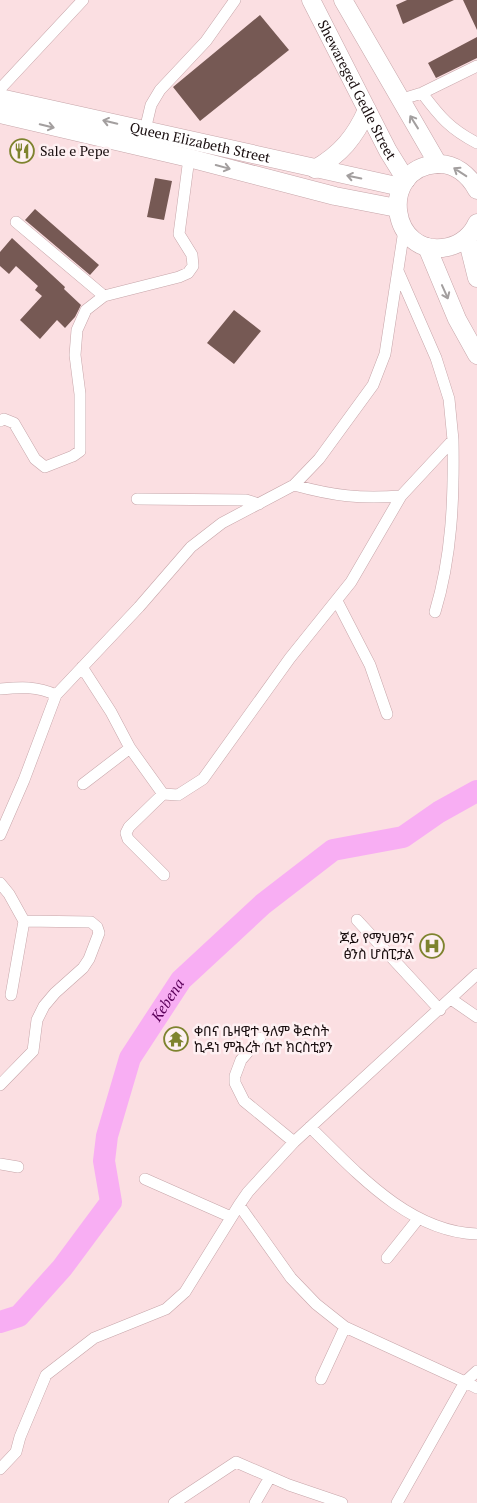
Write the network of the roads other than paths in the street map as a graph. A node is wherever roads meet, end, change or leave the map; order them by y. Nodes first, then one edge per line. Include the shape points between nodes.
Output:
1 (83, 0) edge
2 (235, 0) edge
3 (311, 0) edge
4 (343, 0) edge
5 (477, 66) edge
6 (0, 89) edge
7 (422, 93) junction
8 (0, 98) edge
9 (399, 100) junction
10 (367, 110) junction
11 (0, 114) edge
12 (146, 130) junction
13 (477, 143) edge
14 (189, 158) junction
15 (438, 164) junction
16 (316, 170) junction
17 (404, 184) junction
18 (477, 190) edge
19 (397, 208) junction
20 (16, 222) dead end
21 (477, 223) edge
22 (404, 230) junction
23 (467, 238) junction
24 (427, 246) junction
25 (398, 271) junction
26 (477, 278) edge
27 (104, 296) junction
28 (477, 355) edge
29 (0, 421) edge
30 (453, 440) junction
31 (294, 485) junction
32 (401, 496) junction
33 (137, 499) dead end
34 (259, 504) junction
35 (337, 602) junction
36 (435, 612) dead end
37 (82, 667) junction
38 (0, 689) edge
39 (56, 694) junction
40 (387, 714) dead end
41 (130, 748) junction
42 (83, 784) dead end
43 (163, 794) junction
44 (0, 835) edge
45 (164, 875) dead end
46 (0, 883) edge
47 (357, 920) dead end
48 (24, 921) junction
49 (477, 974) edge
50 (11, 995) dead end
51 (451, 999) junction
52 (440, 1010) junction
53 (477, 1017) edge
54 (260, 1038) dead end
55 (0, 1085) edge
56 (310, 1127) junction
57 (294, 1142) junction
58 (0, 1164) edge
59 (18, 1167) dead end
60 (145, 1179) dead end
61 (239, 1205) junction
62 (231, 1217) junction
63 (418, 1219) junction
64 (477, 1234) edge
65 (387, 1258) dead end
66 (345, 1327) junction
67 (477, 1372) edge
68 (321, 1379) dead end
69 (465, 1382) junction
70 (477, 1388) edge
71 (0, 1469) edge
72 (270, 1478) junction
73 (174, 1503) edge
74 (255, 1503) edge
75 (342, 1503) edge
76 (397, 1503) edge

1 - 6 street
2 - 12 street via 206,41 160,90 151,105
3 - 10 main road, Shewareged Gedle Street
4 - 9 main road, Shewareged Gedle Street
5 - 7 street
7 - 9 street
7 - 13 street via 443,121
12 -> 8 main road, Queen Elizabeth Street
15 -> 9 main road, Shewareged Gedle Street
10 - 16 main road via 346,147
10 - 17 main road, Shewareged Gedle Street
11 -> 14 main road, Queen Elizabeth Street
12 - 16 main road, Queen Elizabeth Street
14 -> 19 main road, Queen Elizabeth Street via 335,196
14 - 27 street via 179,234 192,255 193,266 180,277
15 - 17 main road via 415,172
18 -> 15 main road via 462,172
17 -> 16 main road, Queen Elizabeth Street
17 - 19 main road
19 - 22 main road
20 - 27 street
21 - 23 main road
22 - 24 main road
22 - 25 street
23 - 24 main road via 448,247
23 - 26 main road
24 -> 28 main road via 457,319
25 - 30 street via 436,358 449,399
25 - 31 street via 385,354 374,385 319,459
27 - 29 street via 86,310 77,330 75,355 80,394 80,451 45,467 35,460 14,423 4,419
30 - 32 street
30 - 36 street via 451,526 443,583
31 - 32 street via 364,499
31 - 34 street
32 - 35 street
33 - 34 street via 246,500
34 - 37 street via 222,523 191,547
35 - 40 street via 370,665
35 - 43 street via 290,658 203,779 178,795
37 - 39 street
37 - 41 street
38 - 39 street via 24,687
39 - 44 street
41 - 42 street
41 - 43 street
43 - 45 street via 126,833 128,839
46 - 48 street
47 - 52 street
48 - 50 street
48 - 55 street via 91,922 99,933 83,968 44,1006 37,1020 33,1051
49 - 51 street
51 - 52 street
51 - 53 street
52 - 56 street
54 - 57 street via 241,1060 235,1083 244,1100
56 - 57 street
56 - 63 street via 347,1163
57 - 61 street
58 - 59 street
60 - 62 street
61 - 62 street
61 - 66 street via 291,1278
62 - 71 street via 185,1292 175,1302 166,1309 94,1338 46,1375 16,1452
63 - 64 street via 442,1229
63 - 65 street
66 - 68 street
66 - 69 street
67 - 69 street
69 - 70 street
69 - 76 street
72 - 73 street via 236,1462
72 - 74 street
72 - 75 street

